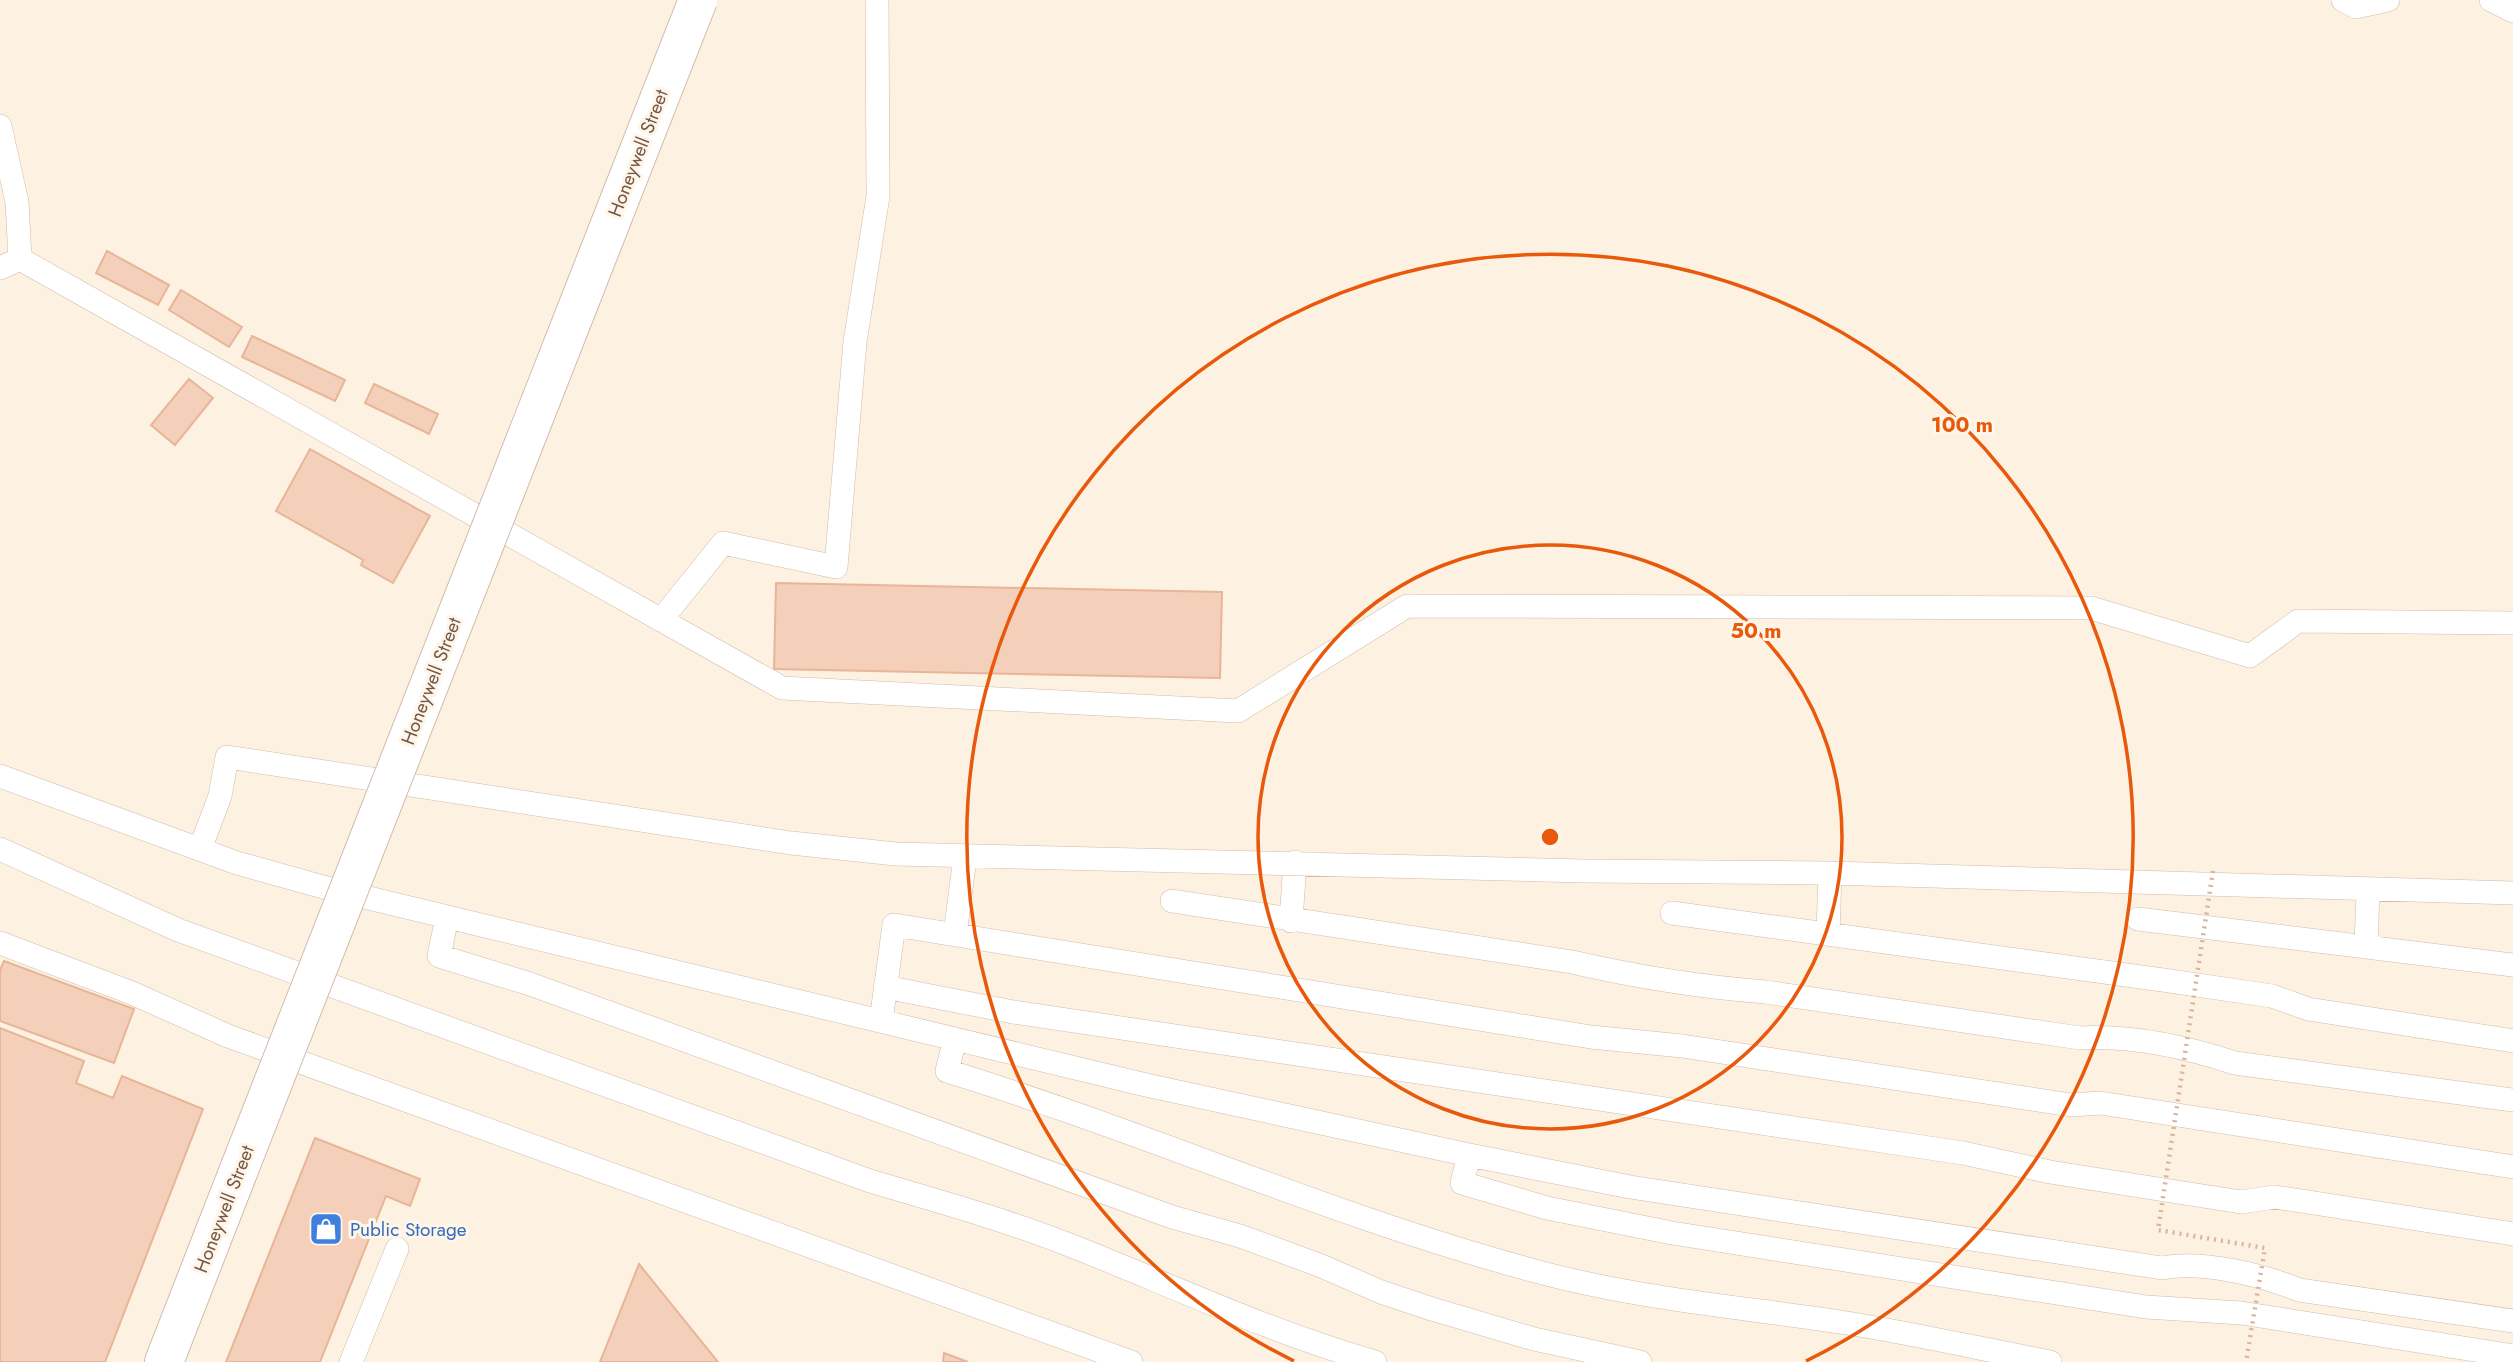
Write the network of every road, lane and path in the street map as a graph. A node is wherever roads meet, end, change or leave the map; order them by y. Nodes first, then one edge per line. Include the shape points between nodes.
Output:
1 (698, 0) edge
2 (877, 0) edge
3 (2343, 0) edge
4 (2388, 0) edge
5 (2491, 0) edge
6 (2513, 11) edge
7 (0, 126) edge
8 (10, 264) edge
9 (661, 620) junction
10 (2513, 623) edge
11 (0, 776) edge
12 (0, 849) edge
13 (200, 849) junction
14 (965, 857) junction
15 (1295, 862) junction
16 (2213, 871) dead end
17 (1830, 873) junction
18 (2368, 891) junction
19 (2513, 893) edge
20 (1172, 901) dead end
21 (1672, 913) dead end
22 (447, 918) junction
23 (2138, 919) dead end
24 (1291, 921) junction
25 (1828, 934) junction
26 (955, 935) junction
27 (0, 943) edge
28 (2366, 946) junction
29 (2513, 965) edge
30 (885, 987) junction
31 (881, 1021) junction
32 (955, 1039) junction
33 (2513, 1041) edge
34 (2513, 1100) edge
35 (1469, 1156) junction
36 (2513, 1167) edge
37 (2513, 1234) edge
38 (397, 1249) dead end
39 (2513, 1321) edge
40 (2513, 1356) edge
41 (164, 1362) edge
42 (351, 1362) edge
43 (1131, 1362) edge
44 (1375, 1362) edge
45 (1640, 1362) edge
46 (2050, 1362) edge
47 (2246, 1362) edge

1 - 41 street, Honeywell Street, bridge
2 - 9 lane via 878,196 855,342 836,567 723,542
3 - 4 lane via 2356,7
5 - 6 lane
7 - 8 lane via 17,202
8 - 9 lane
9 - 10 lane via 782,688 1238,711 1407,606 2091,608 2250,656 2298,621
11 - 13 lane
12 - 44 lane via 178,930 870,1181 1072,1246 1252,1322
13 - 14 lane via 220,796 228,757 813,846
13 - 22 lane via 301,881
14 - 15 lane
14 - 26 lane
15 - 17 lane
15 - 24 lane
16 - 47 path, bridge via 2158,1230 2264,1248
17 - 18 lane
17 - 25 lane
18 - 19 lane
18 - 28 lane
20 - 24 lane
21 - 25 lane
22 - 31 lane
22 - 45 lane via 439,956 530,984 1172,1217 1263,1244 1381,1292 1534,1339
23 - 28 lane
24 - 34 lane via 1572,962 1634,977 2080,1038 2105,1037 2196,1050 2235,1063
25 - 33 lane via 2272,996 2308,1009
26 - 30 lane via 894,925
26 - 36 lane via 1591,1037 1682,1046 2071,1105 2100,1103
27 - 43 lane via 132,993 228,1036
28 - 29 lane
30 - 31 lane
30 - 37 lane via 1013,1012 1963,1153 2050,1172 2242,1202 2275,1197
31 - 32 lane
32 - 35 lane
32 - 46 lane via 947,1072 1028,1096 1468,1253 1634,1294 1850,1324
35 - 39 lane via 1630,1187 2162,1268 2182,1264 2274,1280 2299,1290
35 - 40 lane via 1462,1183 1614,1223 2146,1307 2241,1313
38 - 42 lane

